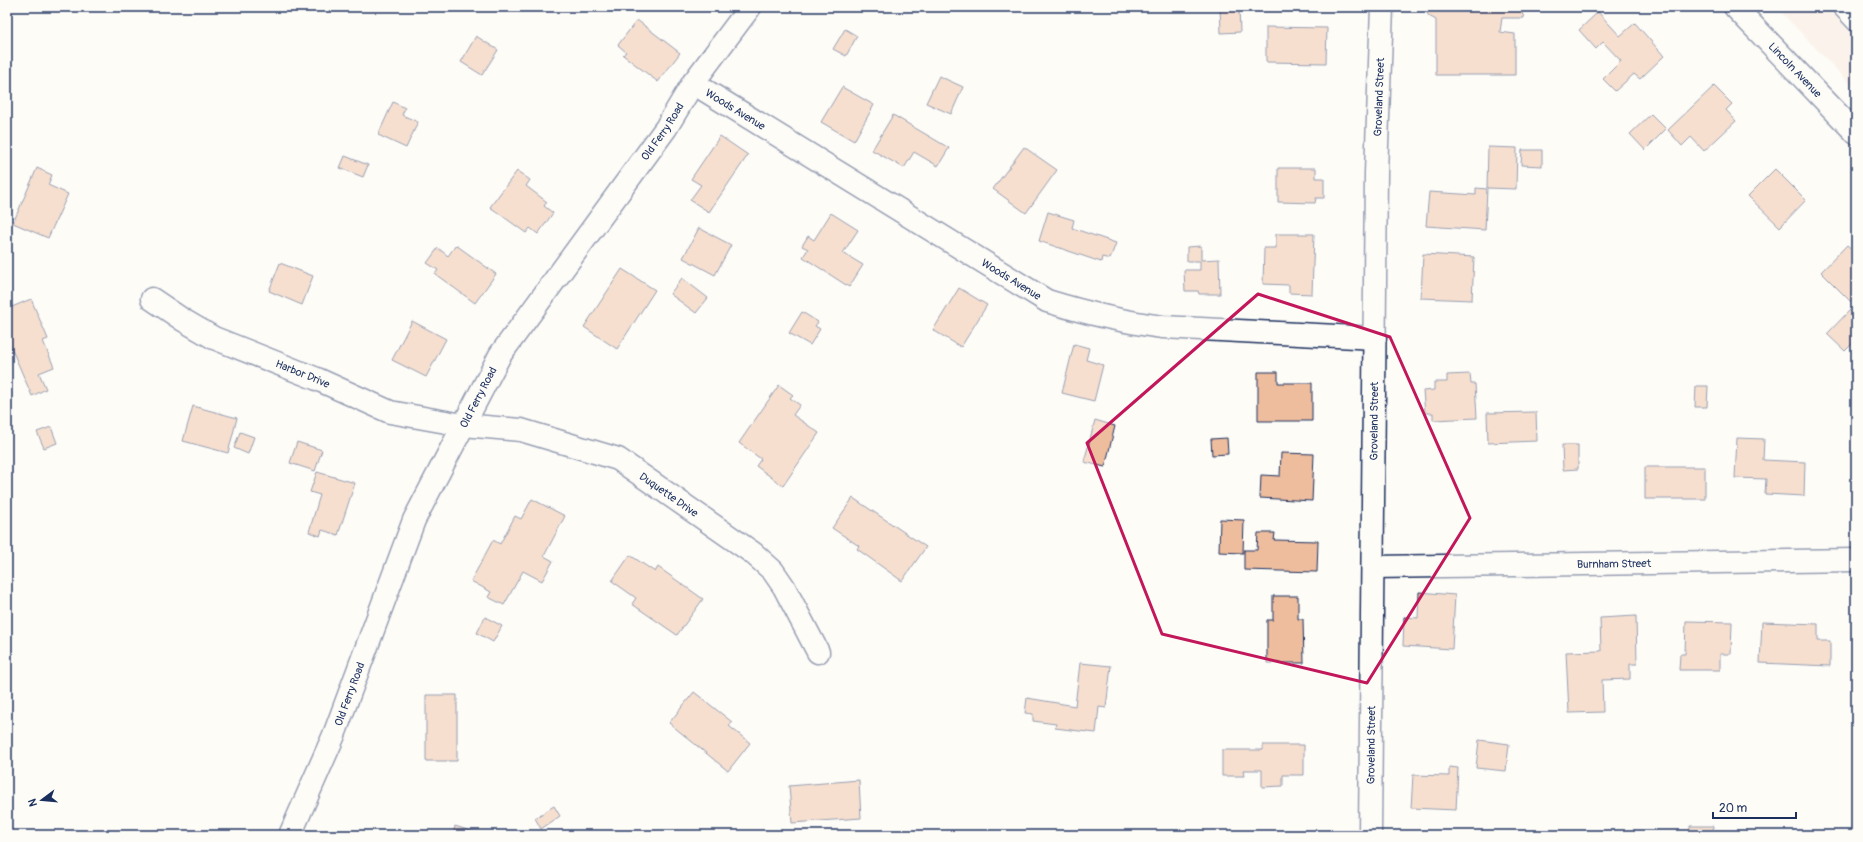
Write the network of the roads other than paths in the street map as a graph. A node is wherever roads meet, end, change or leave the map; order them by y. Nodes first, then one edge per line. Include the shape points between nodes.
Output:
1 (750, 7) edge
2 (1382, 7) edge
3 (1735, 7) edge
4 (1841, 7) edge
5 (1856, 23) edge
6 (693, 83) junction
7 (1856, 133) edge
8 (152, 299) dead end
9 (1375, 338) junction
10 (463, 425) junction
11 (1856, 560) edge
12 (1373, 567) junction
13 (818, 652) dead end
14 (290, 835) edge
15 (1370, 835) edge

1 - 6 street, Old Ferry Road
2 - 9 street, Groveland Street via 1376,173
3 - 7 street, Lincoln Avenue
4 - 5 lane
6 - 9 street, Woods Avenue via 1047,301 1095,316 1139,324
6 - 10 street, Old Ferry Road via 666,128 500,355
8 - 10 street, Harbor Drive via 214,338 317,379 390,412
9 - 12 street, Groveland Street
10 - 13 street, Duquette Drive via 521,430 618,459 753,553 773,571 794,604
10 - 14 street, Old Ferry Road via 414,520 334,735
11 - 12 street, Burnham Street
12 - 15 street, Groveland Street

